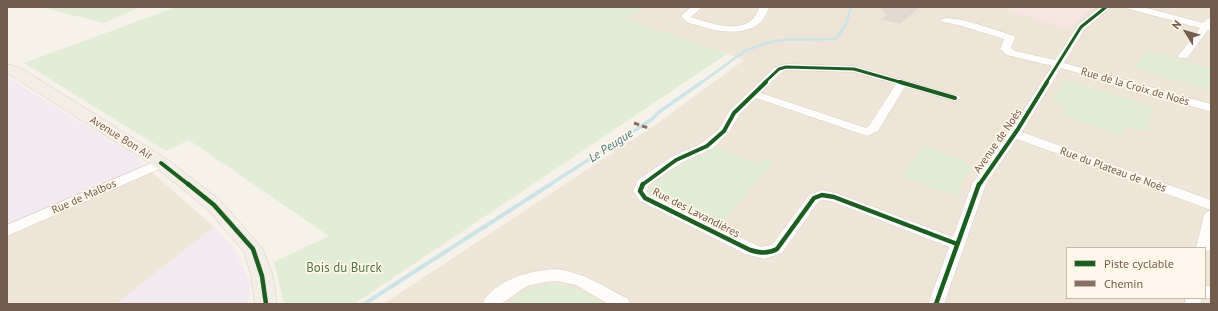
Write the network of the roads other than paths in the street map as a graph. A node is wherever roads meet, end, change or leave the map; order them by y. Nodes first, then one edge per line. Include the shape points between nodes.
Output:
1 (697, 7) edge
2 (764, 7) edge
3 (1106, 7) edge
4 (1132, 7) edge
5 (946, 20) dead end
6 (1209, 25) edge
7 (1183, 56) dead end
8 (1060, 65) junction
9 (7, 68) edge
10 (903, 82) junction
11 (754, 94) junction
12 (955, 98) dead end
13 (1211, 108) edge
14 (1015, 134) junction
15 (161, 163) junction
16 (1211, 205) edge
17 (1211, 215) edge
18 (7, 231) edge
19 (957, 244) junction
20 (1204, 247) edge
21 (266, 304) edge
22 (490, 304) edge
23 (622, 304) edge
24 (936, 304) edge

1 - 2 street via 687,14 688,18 728,30 754,22
3 - 8 street, Avenue de Noès via 1081,27
4 - 6 street
5 - 8 street, Rue de la Croix de Noès via 1010,38 1005,49 1011,53
6 - 7 street
8 - 13 street, Rue de la Croix de Noès
8 - 14 street, Avenue de Noès
9 - 15 main road, Avenue Bon Air via 16,71
10 - 11 street, Rue des Lavandières via 854,69 786,67 779,69
10 - 11 street via 874,128 867,132
10 - 12 street, Rue des Lavandières
11 - 19 street, Rue des Lavandières via 734,113 724,131 707,146 676,160 643,183 640,191 644,198 760,253 770,254 778,249 814,198 822,195 834,197
14 - 16 street, Rue du Plateau de Noès
14 - 19 street, Avenue de Noès via 979,184
15 - 18 street, Rue de Malbos
15 - 21 main road, Avenue Bon Air via 214,205 253,249 262,276
17 - 20 street
19 - 24 street, Avenue de Noès
22 - 23 street via 501,293 519,282 539,275 582,281

